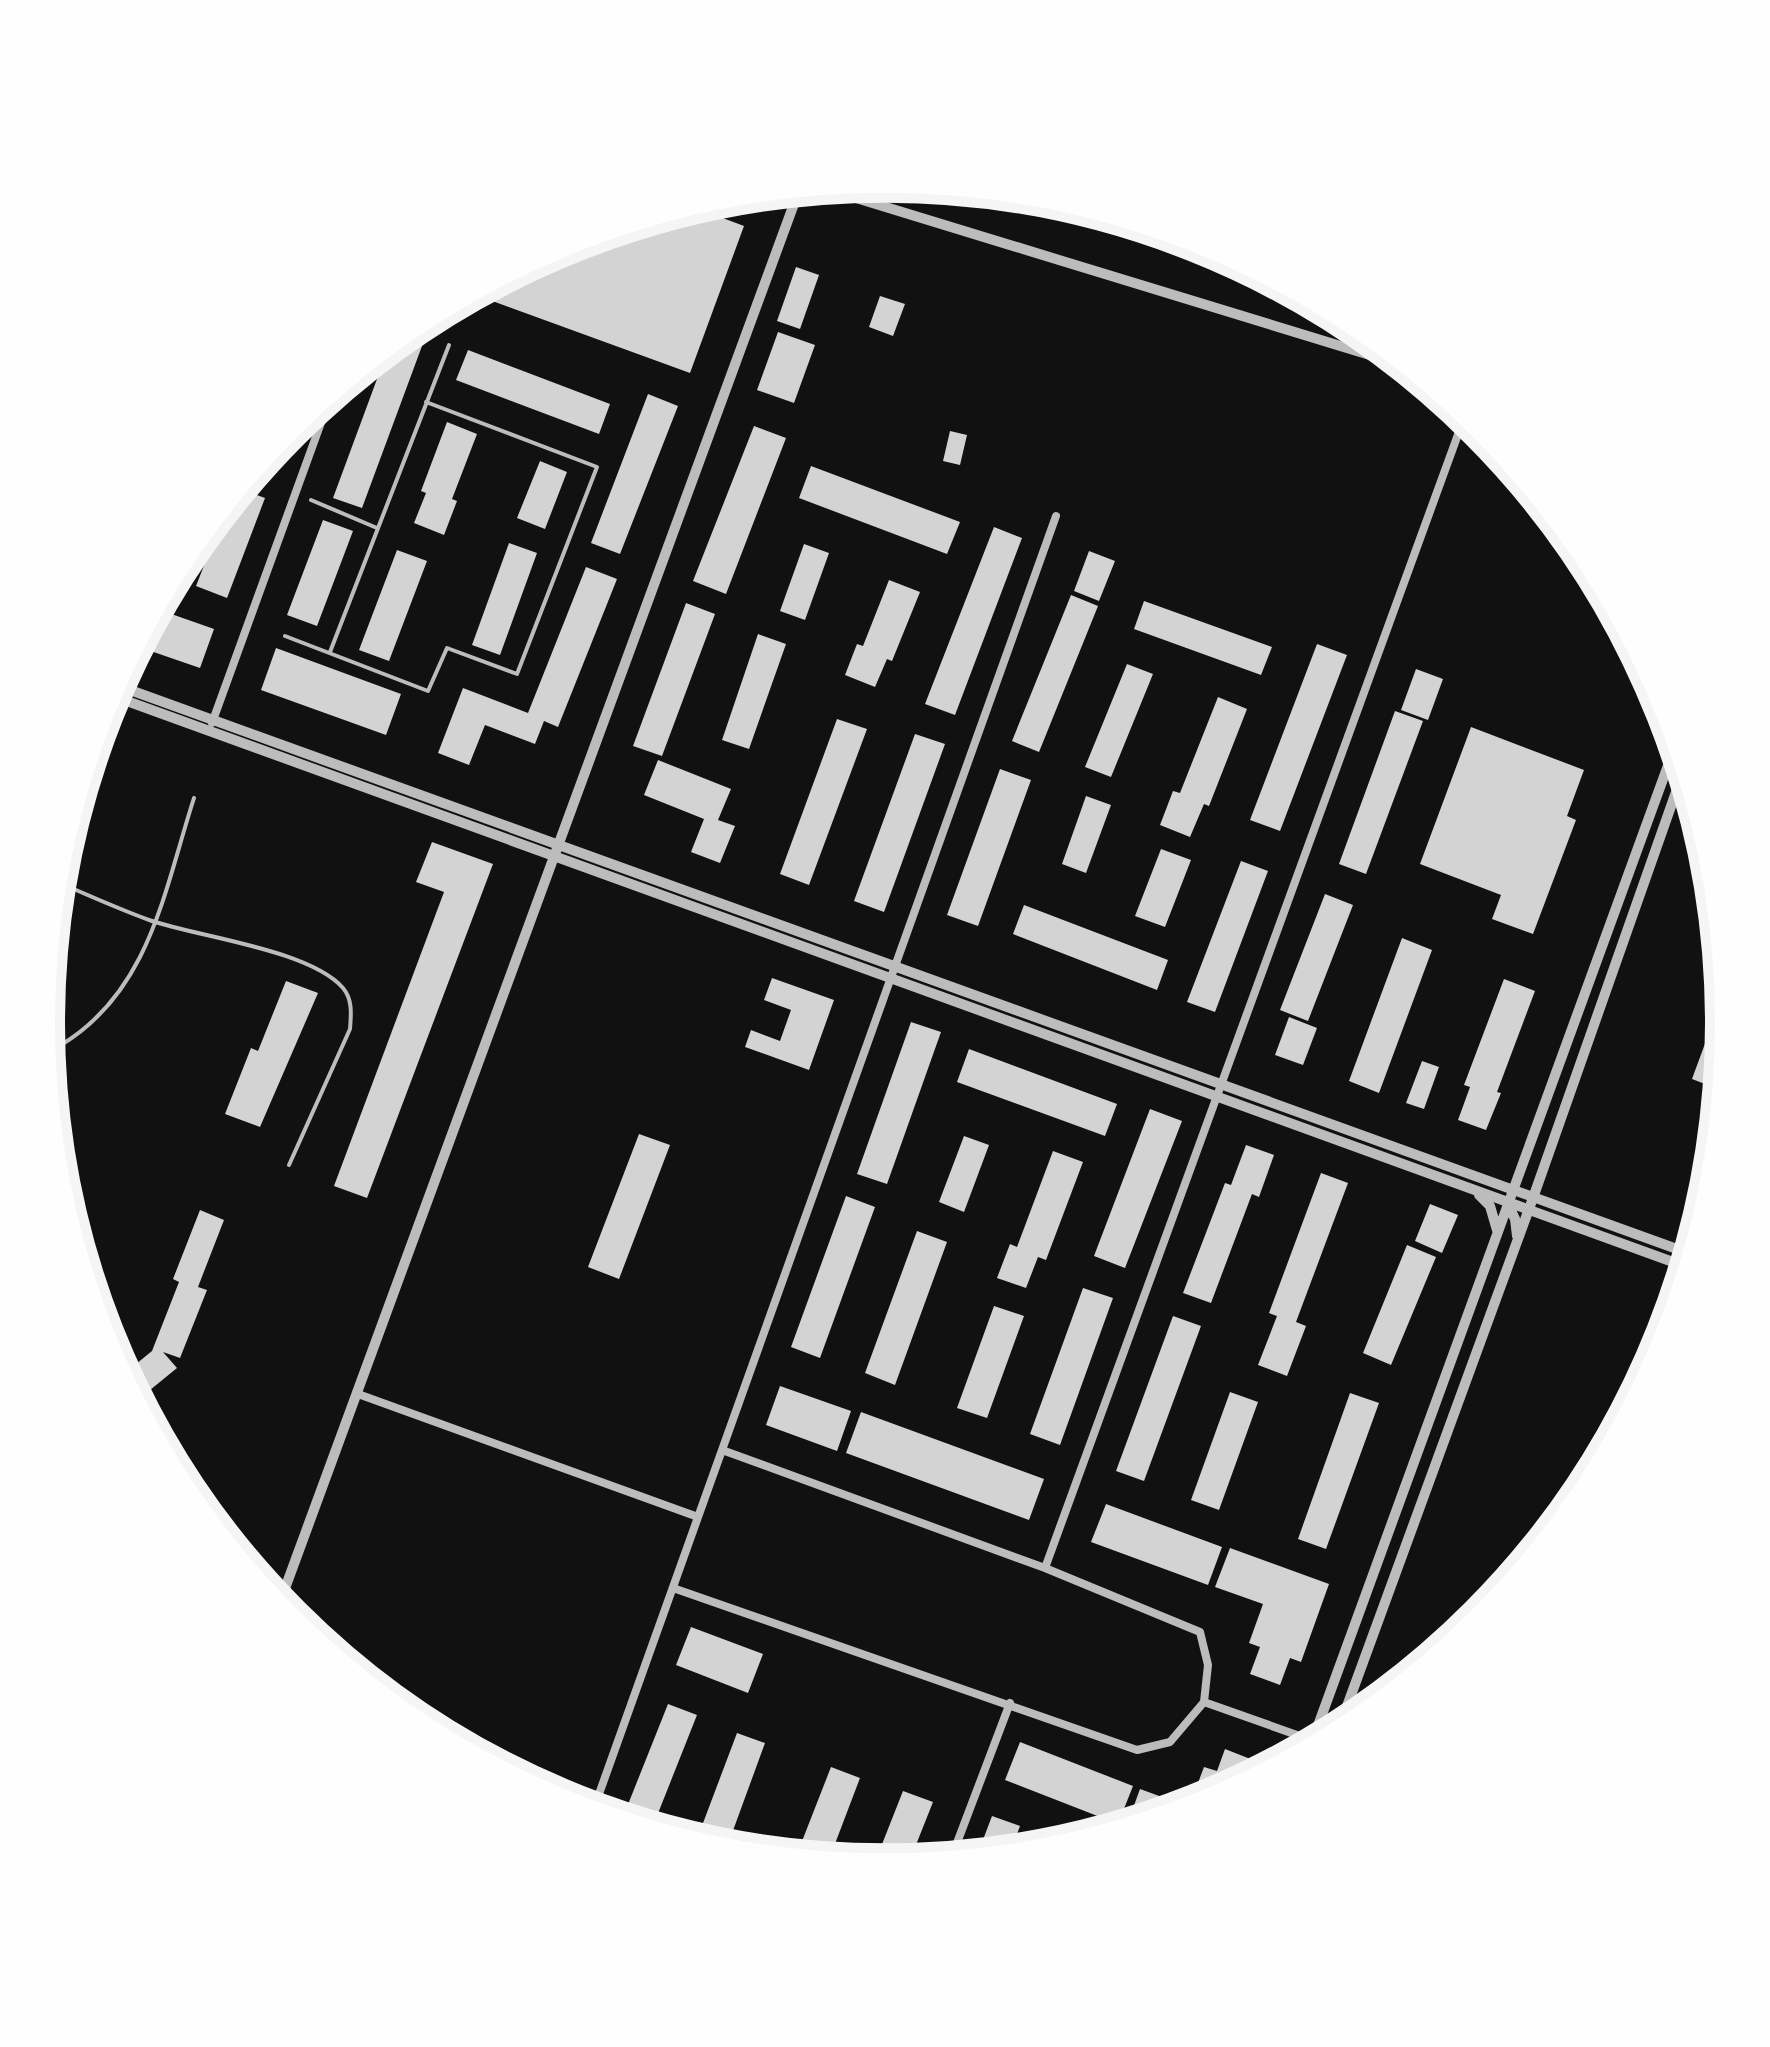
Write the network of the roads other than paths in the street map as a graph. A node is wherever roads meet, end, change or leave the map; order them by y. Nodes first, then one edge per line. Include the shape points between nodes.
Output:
1 (859, 199) edge
2 (794, 204) edge
3 (449, 345) dead end
4 (1365, 354) edge
5 (426, 402) junction
6 (321, 422) edge
7 (1459, 432) edge
8 (311, 500) dead end
9 (1056, 516) dead end
10 (377, 528) junction
11 (285, 636) dead end
12 (330, 653) junction
13 (131, 691) edge
14 (127, 700) edge
15 (211, 726) junction
16 (1668, 765) edge
17 (1676, 791) edge
18 (194, 798) dead end
19 (558, 852) junction
20 (72, 888) edge
21 (154, 922) junction
22 (895, 967) junction
23 (890, 978) junction
24 (61, 1045) dead end
25 (1222, 1084) junction
26 (1218, 1096) junction
27 (289, 1165) dead end
28 (1476, 1177) junction
29 (1471, 1189) junction
30 (1513, 1191) junction
31 (1533, 1198) junction
32 (1508, 1203) junction
33 (1528, 1210) junction
34 (1497, 1234) junction
35 (1517, 1242) junction
36 (1678, 1250) edge
37 (1674, 1262) edge
38 (358, 1394) junction
39 (722, 1450) junction
40 (698, 1517) junction
41 (1045, 1568) junction
42 (673, 1588) junction
43 (285, 1589) edge
44 (1204, 1702) junction
45 (1010, 1703) junction
46 (1347, 1706) edge
47 (1319, 1724) edge
48 (1300, 1736) edge
49 (598, 1797) edge
50 (956, 1845) edge

1 - 4 street
2 - 19 street
3 - 5 lane
5 - 10 lane
5 - 12 lane via 597,467 517,674 447,648 428,691
6 - 15 street
7 - 25 street
8 - 10 lane
9 - 22 street
10 - 12 lane
11 - 12 lane
13 - 15 street
14 - 15 street
15 - 19 street
16 - 30 street
17 - 31 street
18 - 21 lane
19 - 22 street
19 - 23 street
19 - 38 street
20 - 21 lane
21 - 24 lane via 121,994
21 - 27 lane via 282,956 332,978 345,991 352,1008 350,1029
22 - 23 street
22 - 25 street
23 - 26 street
23 - 39 street
25 - 26 street
25 - 28 street
26 - 29 street
26 - 41 street
28 - 30 street
28 - 32 street
29 - 32 street
29 - 34 street via 1490,1206
30 - 31 street
30 - 32 street
31 - 33 street
31 - 36 street
32 - 33 street
32 - 34 street
32 - 35 street
33 - 35 street
33 - 37 street
34 - 47 street
35 - 46 street
38 - 40 street
38 - 43 street
39 - 40 street
39 - 41 street
40 - 42 street
41 - 44 street via 1200,1632 1208,1665
42 - 45 street
42 - 49 street
44 - 45 street via 1170,1742 1137,1750
44 - 48 street
45 - 50 street

